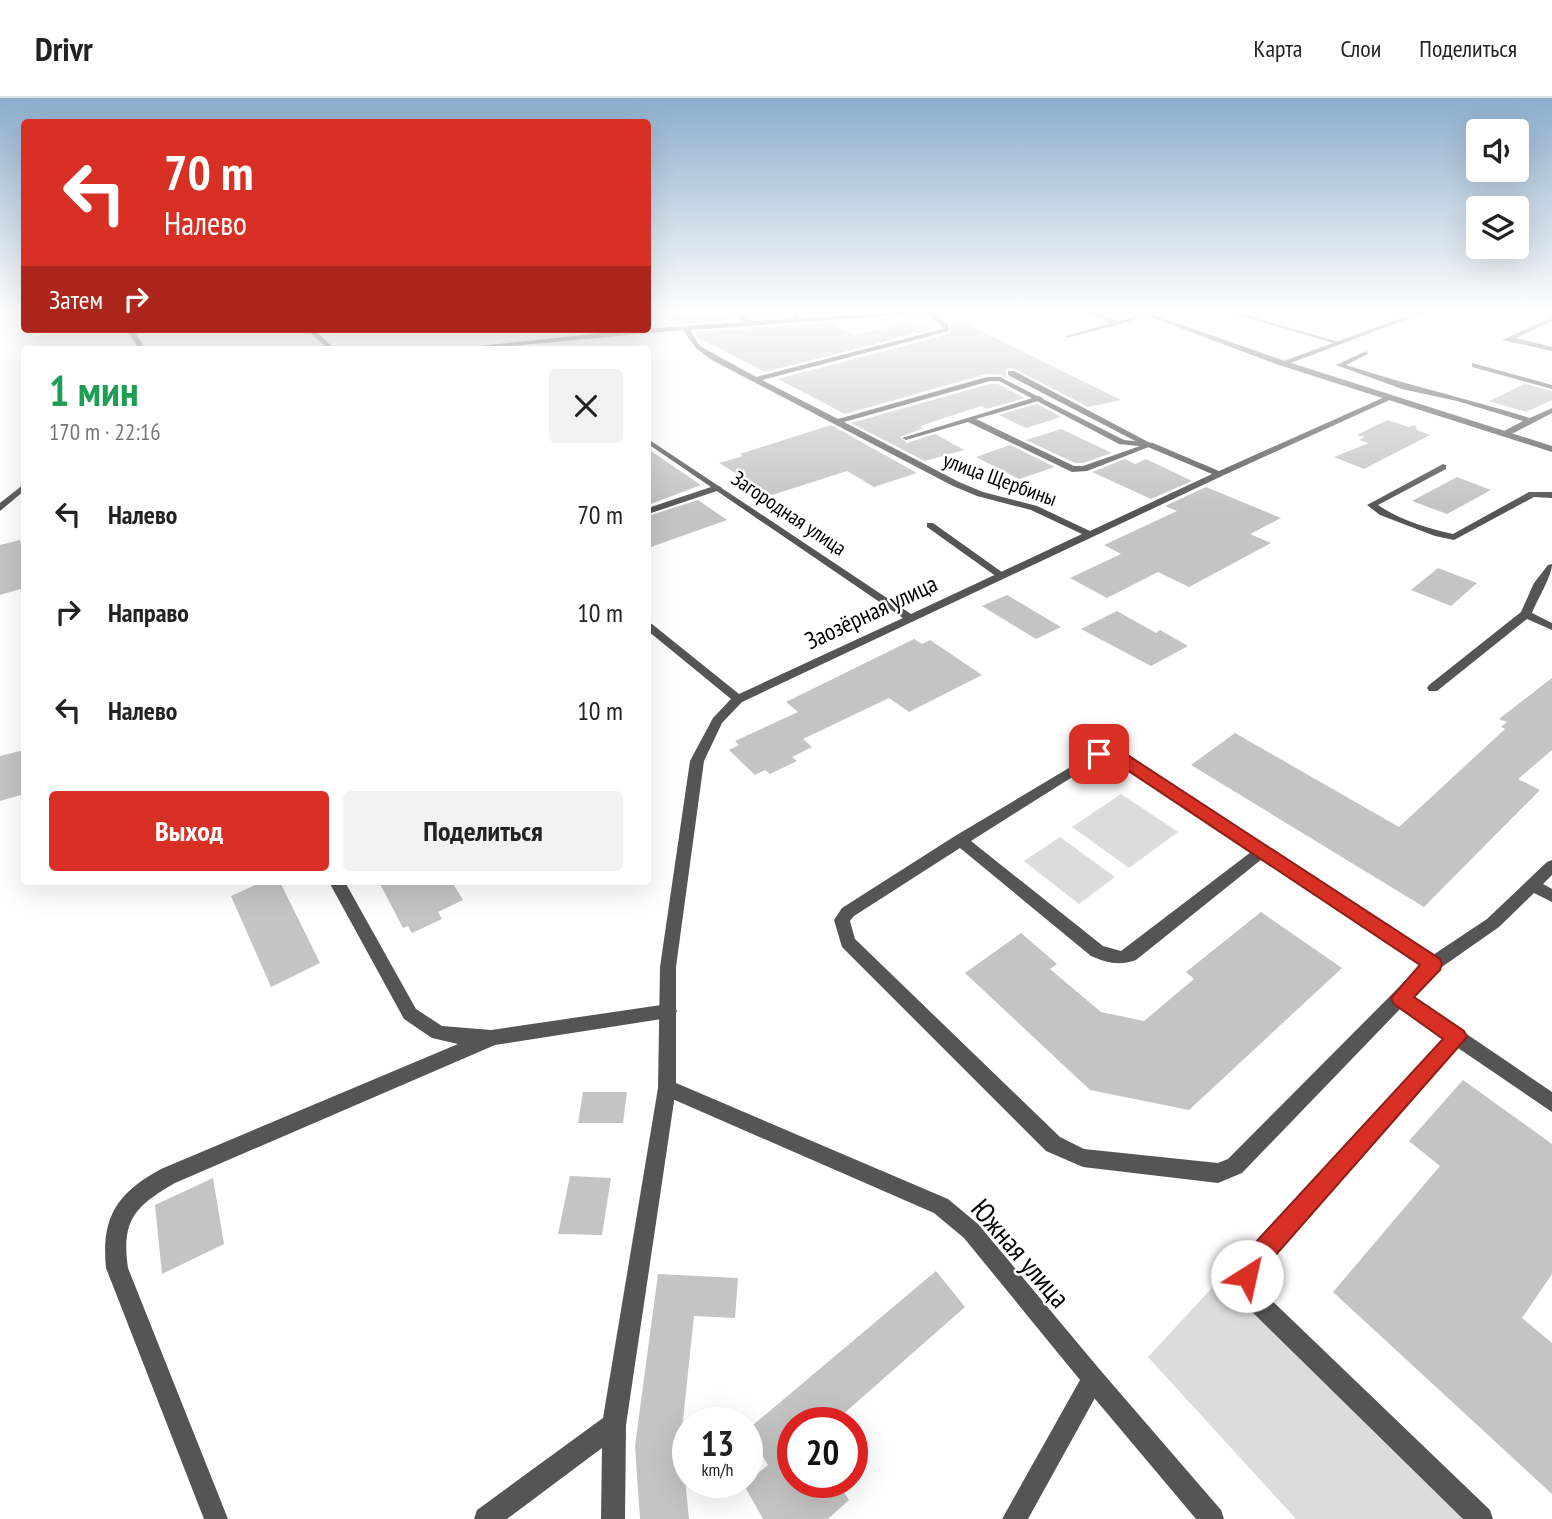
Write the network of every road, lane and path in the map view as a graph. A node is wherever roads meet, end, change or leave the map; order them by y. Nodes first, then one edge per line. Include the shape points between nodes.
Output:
1 (750, 376) edge
2 (766, 376) edge
3 (1017, 376) edge
4 (1323, 376) edge
5 (1373, 376) edge
6 (1515, 376) edge
7 (755, 379) junction
8 (1552, 387) edge
9 (1039, 398) junction
10 (1390, 398) junction
11 (1552, 410) edge
12 (969, 419) junction
13 (1531, 421) junction
14 (836, 422) junction
15 (1505, 434) junction
16 (906, 438) dead end
17 (651, 443) edge
18 (1150, 445) junction
19 (1552, 449) edge
20 (1443, 467) dead end
21 (1219, 474) junction
22 (717, 488) junction
23 (21, 490) edge
24 (1552, 495) edge
25 (0, 508) edge
26 (651, 509) edge
27 (930, 525) dead end
28 (1089, 534) junction
29 (1552, 567) edge
30 (1001, 575) junction
31 (1526, 614) junction
32 (909, 617) junction
33 (1552, 627) edge
34 (651, 628) edge
35 (1433, 688) dead end
36 (738, 699) junction
37 (960, 840) junction
38 (1262, 851) junction
39 (1552, 866) edge
40 (339, 885) edge
41 (1533, 885) junction
42 (1552, 896) edge
43 (1433, 964) junction
44 (1400, 998) junction
45 (668, 1011) junction
46 (494, 1037) junction
47 (1457, 1037) junction
48 (667, 1088) junction
49 (1552, 1103) edge
50 (1093, 1379) junction
51 (614, 1426) junction
52 (216, 1519) edge
53 (486, 1519) edge
54 (613, 1519) edge
55 (1014, 1519) edge
56 (1212, 1519) edge
57 (1481, 1519) edge

1 - 7 street, улица Щербины
2 - 7 street
3 - 18 street
4 - 10 street
5 - 13 street
6 - 8 street
7 - 14 street, улица Щербины
9 - 12 street
9 - 14 street via 1005,380 990,379
9 - 18 street via 1122,442
10 - 15 street
10 - 21 street, Заозёрная улица
11 - 13 street
12 - 16 street
12 - 18 street via 1072,469 1084,469
13 - 15 street
14 - 28 street, улица Щербины via 956,484 1034,508
15 - 19 street
17 - 22 street, Загородная улица
18 - 21 street
20 - 24 street via 1372,505 1454,537 1532,494
21 - 28 street, Заозёрная улица
22 - 26 street
22 - 32 street, Загородная улица
23 - 25 street
27 - 30 street
28 - 30 street, Заозёрная улица
29 - 31 street via 1539,583
30 - 32 street, Заозёрная улица
31 - 33 street
31 - 35 street
32 - 36 street, Заозёрная улица
34 - 36 street
36 - 45 street, Заозёрная улица via 717,720 697,761 668,967
37 - 38 street via 1099,754 1123,760
37 - 38 street via 1097,951 1122,959
37 - 44 street via 848,912 842,920 843,932 1053,1144 1083,1158 1218,1172 1236,1166
38 - 43 street
39 - 41 street
40 - 46 street via 410,1014 443,1036
41 - 42 street
41 - 43 street via 1493,923
43 - 44 street
44 - 47 street
45 - 46 street
45 - 48 street, Заозёрная улица
46 - 52 street via 168,1176 128,1203 115,1234 117,1268
47 - 49 street
47 - 57 street via 1251,1265 1247,1276 1255,1299
48 - 50 street, Южная улица via 941,1206 971,1231
48 - 51 street, Заозёрная улица
50 - 55 street
50 - 56 street, Южная улица
51 - 53 street
51 - 54 street, Заозёрная улица

